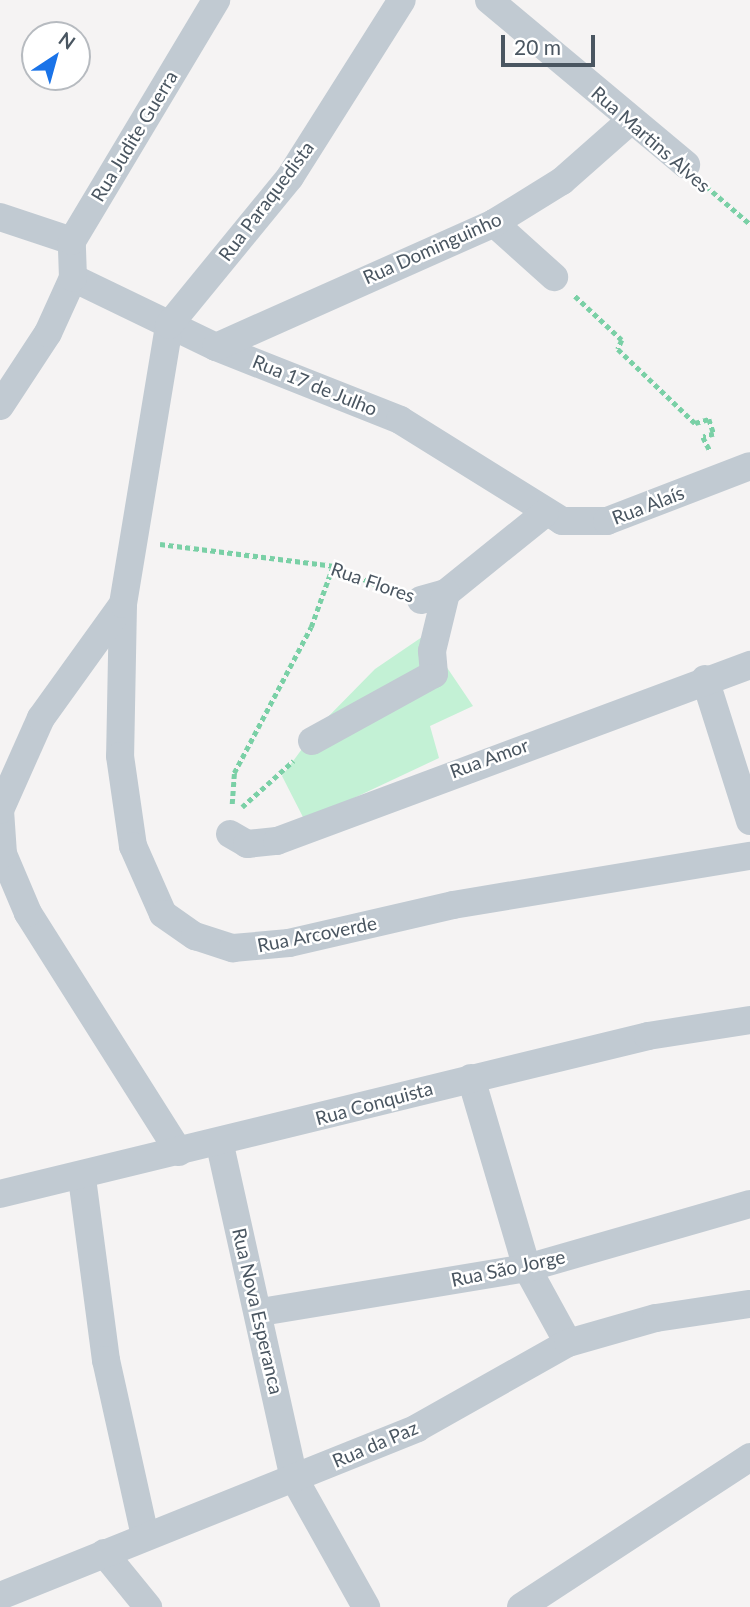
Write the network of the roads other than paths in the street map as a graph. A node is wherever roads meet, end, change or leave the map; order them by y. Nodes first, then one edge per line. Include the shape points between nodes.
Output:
1 (216, 0) edge
2 (402, 0) edge
3 (489, 0) edge
4 (630, 121) junction
5 (685, 165) road end
6 (3, 206) edge
7 (494, 223) junction
8 (72, 241) junction
9 (554, 276) road end
10 (73, 278) junction
11 (169, 325) junction
12 (216, 346) junction
13 (1, 404) edge
14 (750, 466) edge
15 (545, 513) junction
16 (123, 604) junction
17 (750, 665) edge
18 (705, 679) junction
19 (312, 741) road end
20 (750, 821) edge
21 (230, 834) dead end
22 (750, 856) edge
23 (750, 1020) edge
24 (471, 1078) junction
25 (220, 1145) junction
26 (179, 1152) junction
27 (82, 1178) junction
28 (0, 1194) edge
29 (750, 1203) edge
30 (527, 1268) junction
31 (750, 1304) edge
32 (261, 1312) junction
33 (568, 1343) junction
34 (750, 1457) edge
35 (294, 1478) junction
36 (145, 1536) junction
37 (104, 1553) junction
38 (11, 1598) edge
39 (148, 1607) edge
40 (366, 1607) edge
41 (521, 1607) edge

1 - 8 street, Rua Judite Guerra
2 - 11 street, Rua Paraquedista via 290,177
3 - 4 street, Rua Martins Alves
4 - 5 street, Rua Martins Alves
4 - 7 street, Rua Dominguinho via 562,181
6 - 8 street
7 - 9 street
7 - 12 street, Rua Dominguinho
8 - 10 street
10 - 11 street, Rua 17 de Julho
10 - 13 street via 48,333
11 - 12 street, Rua 17 de Julho
11 - 16 street, Rua Arcoverde
12 - 15 street, Rua 17 de Julho via 400,420
14 - 15 street, Rua Alaís via 607,521 583,524
15 - 19 street via 434,596 435,674
16 - 22 street, Rua Arcoverde via 120,756 133,846 163,914 195,936 233,948 289,943 453,905
16 - 26 street via 81,655 14,766 0,810 2,854 28,914
17 - 18 street, Rua Amor
18 - 20 street
18 - 21 street, Rua Amor via 277,841 247,844
23 - 24 street, Rua Conquista via 648,1036
24 - 25 street, Rua Conquista
24 - 30 street
25 - 26 street, Rua Conquista
25 - 32 street, Rua Nova Esperanca
26 - 27 street, Rua Conquista
27 - 28 street, Rua Conquista
27 - 36 street via 106,1360
29 - 30 street, Rua São Jorge
30 - 32 street, Rua São Jorge
30 - 33 street
31 - 33 street, Rua da Paz via 656,1318
32 - 35 street, Rua Nova Esperanca
33 - 35 street, Rua da Paz via 417,1428
34 - 41 street
35 - 36 street, Rua da Paz
35 - 40 street, Rua Nova Esperanca
36 - 37 street, Rua da Paz
37 - 38 street, Rua da Paz
37 - 39 street

